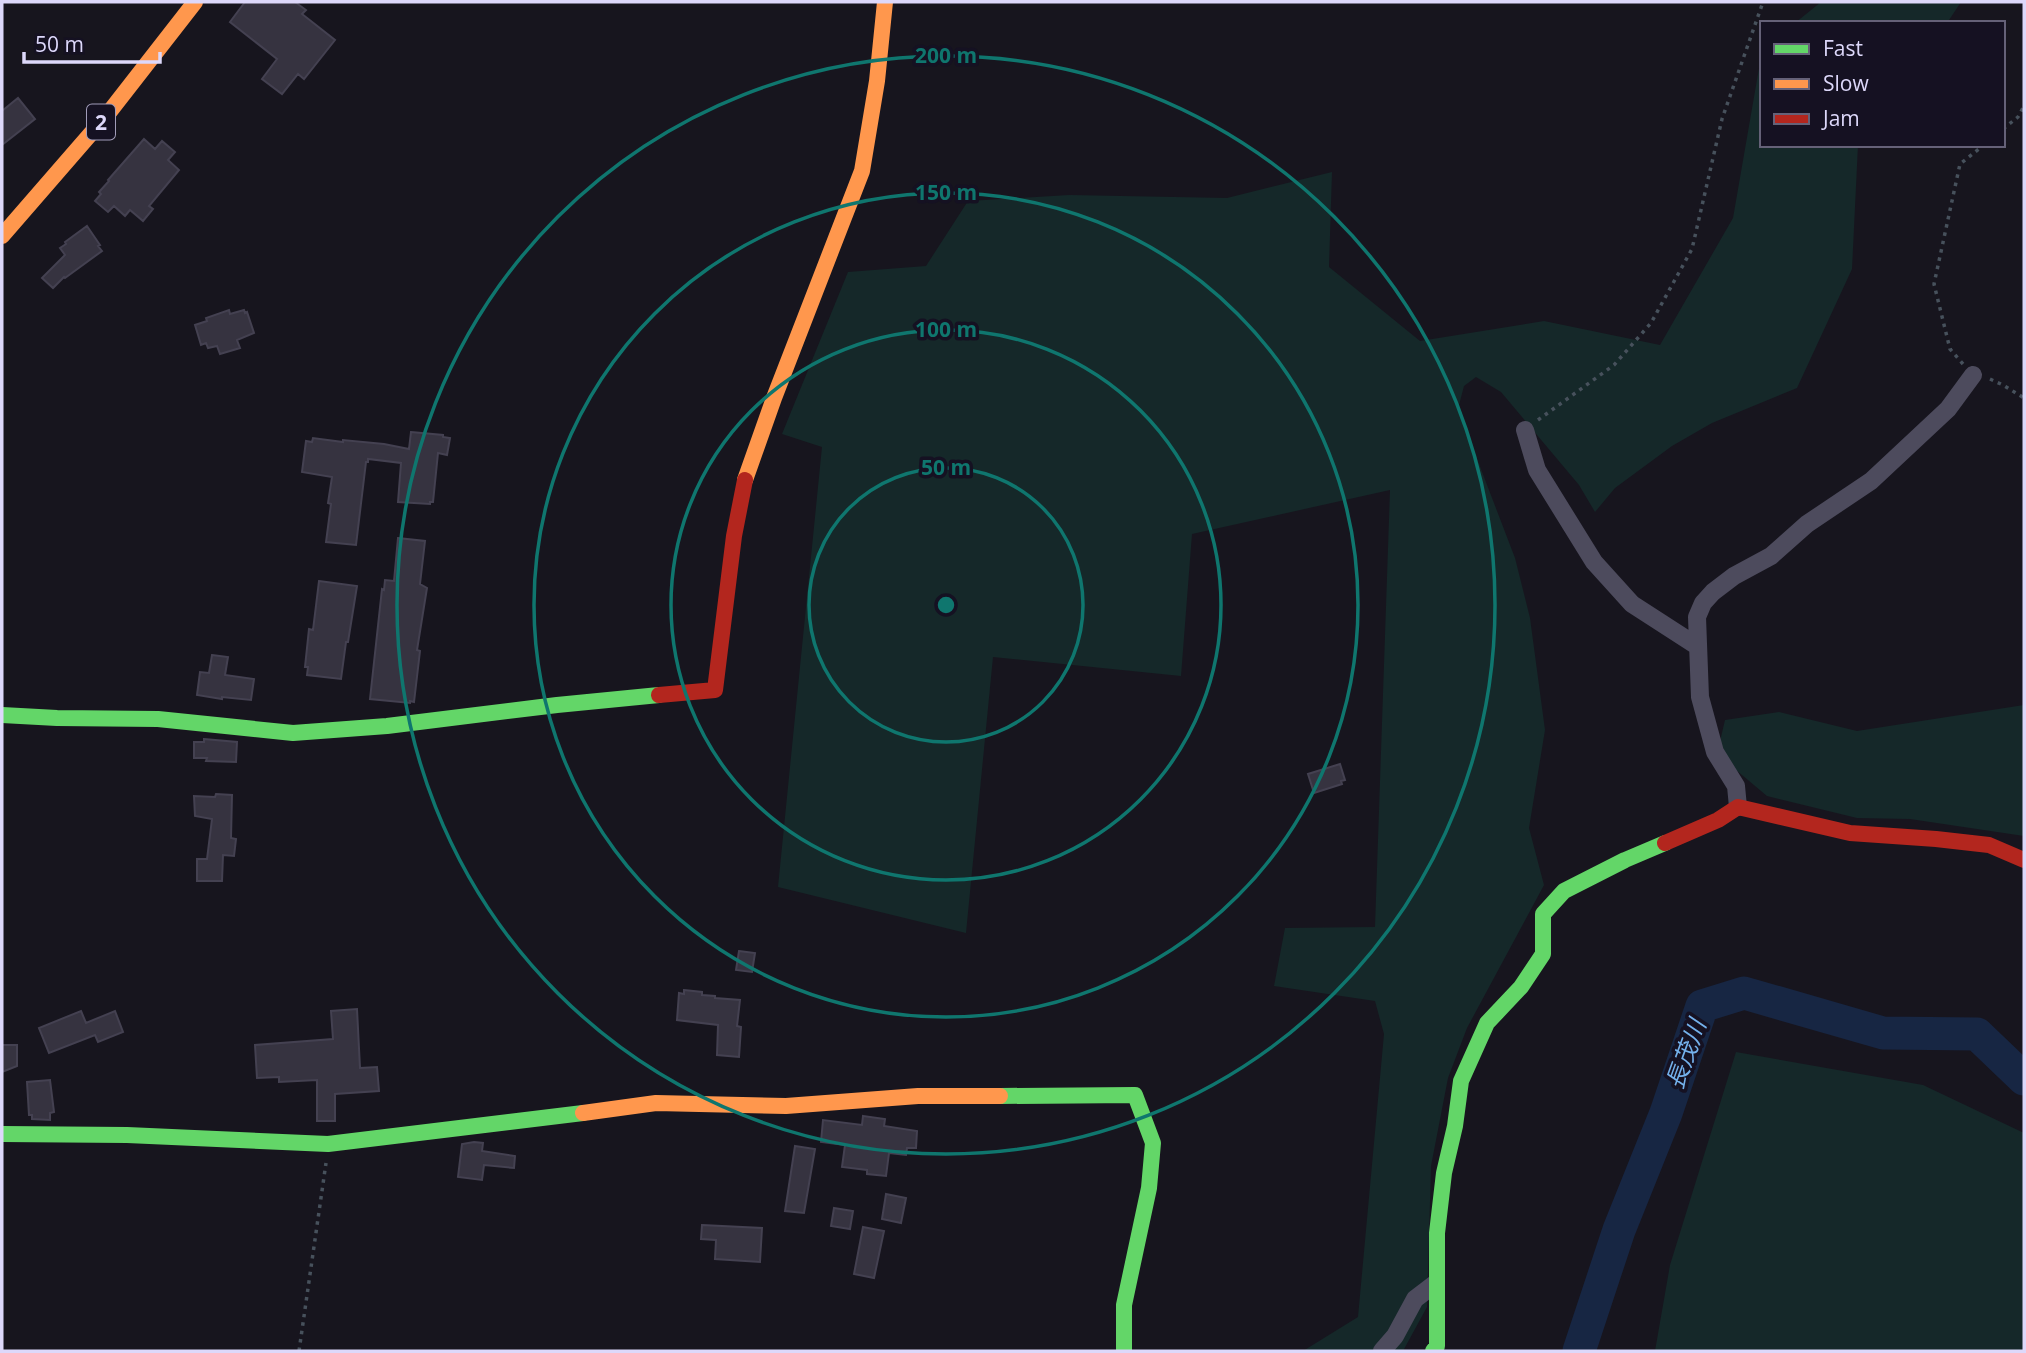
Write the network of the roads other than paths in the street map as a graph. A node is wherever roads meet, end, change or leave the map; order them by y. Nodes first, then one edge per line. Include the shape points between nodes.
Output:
1 (195, 2) edge
2 (885, 2) edge
3 (2, 236) edge
4 (1973, 375) road end
5 (1525, 430) road end
6 (1697, 646) junction
7 (2, 715) edge
8 (1738, 807) junction
9 (2024, 860) edge
10 (2, 1134) edge
11 (1436, 1283) junction
12 (1124, 1351) edge
13 (1382, 1351) edge
14 (1433, 1351) edge

1 - 3 street, 2 via 107,115
2 - 7 street via 862,170 746,477 715,691 293,733 158,719
4 - 6 street via 1948,410 1871,481 1807,524 1771,556 1713,592 1697,617
5 - 6 street via 1537,470 1594,562 1632,604
6 - 8 street via 1700,697 1715,752 1736,786
8 - 9 street via 1850,833 1989,845
8 - 11 street via 1564,891 1543,914 1543,954 1521,988 1487,1023 1461,1081 1444,1173
10 - 12 street via 328,1144 656,1103 786,1106 918,1096 1135,1095 1153,1143 1149,1188 1124,1305
11 - 13 street via 1416,1299
11 - 14 street via 1437,1346

